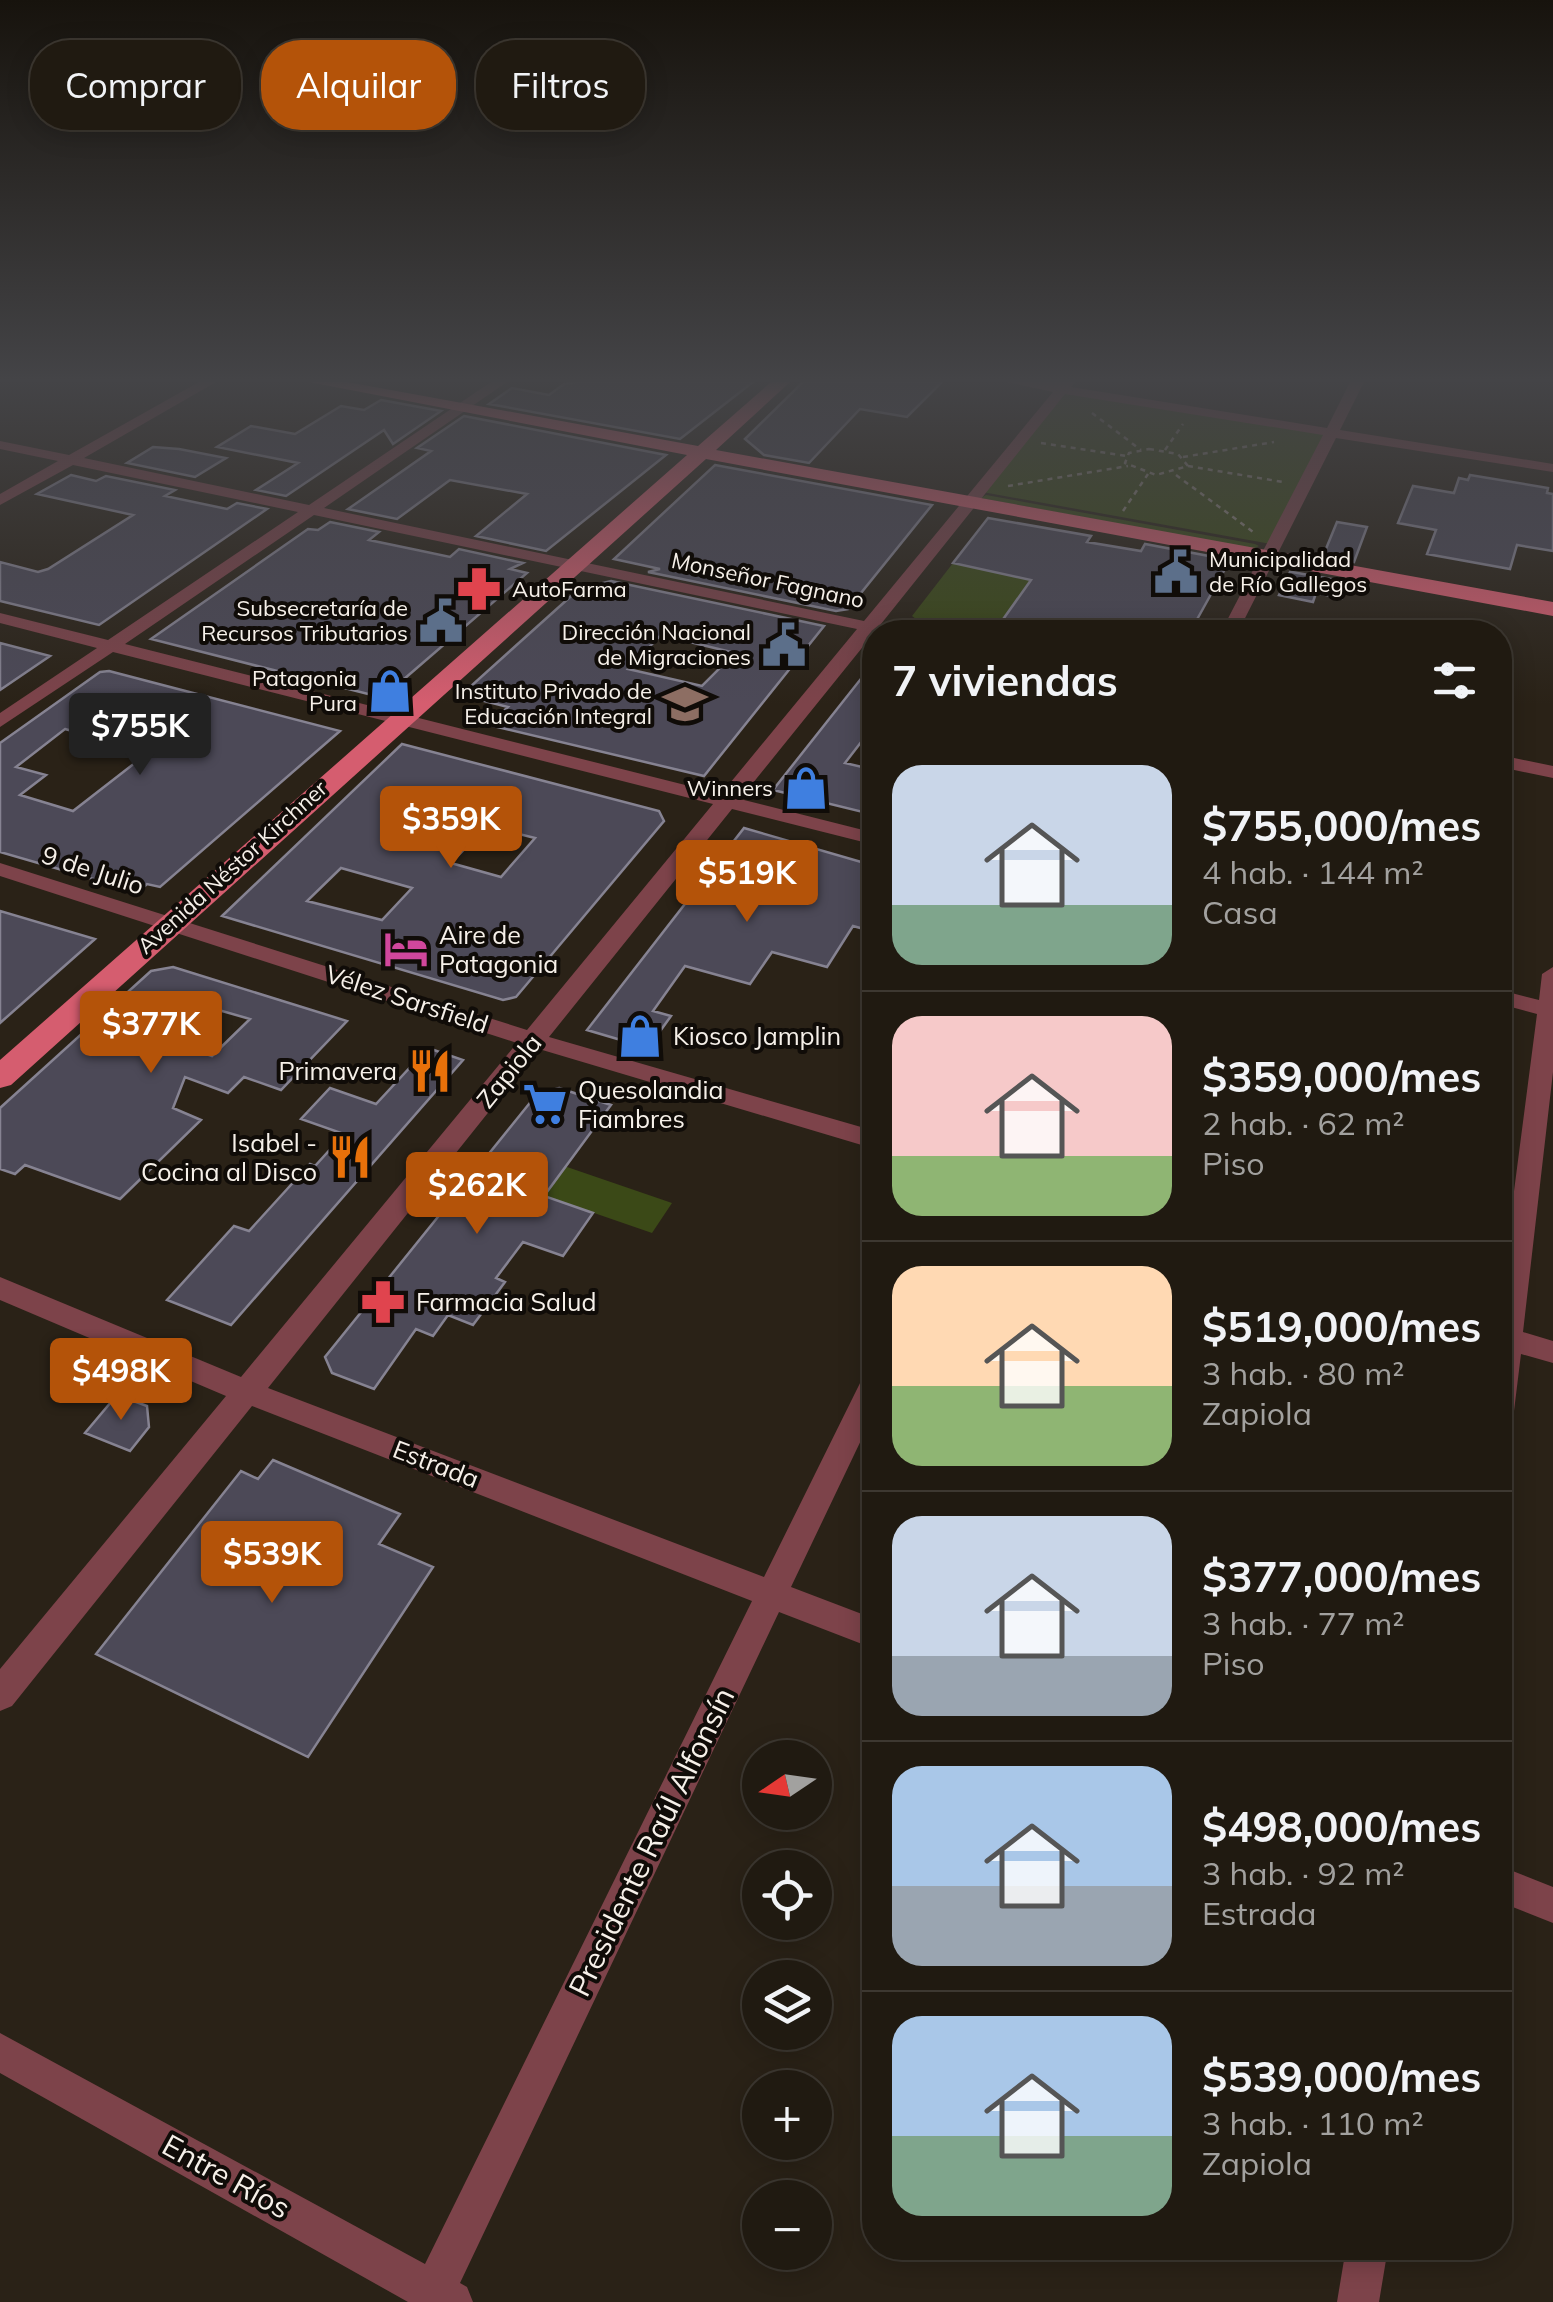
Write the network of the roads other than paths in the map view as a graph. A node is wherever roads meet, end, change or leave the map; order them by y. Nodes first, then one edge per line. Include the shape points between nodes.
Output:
1 (213, 489) edge
2 (342, 489) edge
3 (660, 489) edge
4 (937, 489) edge
5 (978, 489) edge
6 (1296, 489) edge
7 (973, 496) junction
8 (312, 510) junction
9 (1265, 539) junction
10 (573, 565) junction
11 (1553, 596) edge
12 (1553, 609) edge
13 (0, 618) edge
14 (874, 620) edge
15 (1234, 620) edge
16 (862, 626) edge
17 (862, 634) edge
18 (111, 646) junction
19 (398, 719) junction
20 (0, 721) edge
21 (1512, 763) edge
22 (1553, 772) edge
23 (728, 802) junction
24 (862, 836) edge
25 (0, 869) edge
26 (170, 923) junction
27 (1553, 974) edge
28 (1512, 1000) edge
29 (1551, 1010) edge
30 (534, 1040) junction
31 (0, 1077) edge
32 (862, 1136) edge
33 (1512, 1287) edge
34 (0, 1288) edge
35 (1512, 1339) edge
36 (1553, 1352) edge
37 (247, 1392) junction
38 (862, 1408) edge
39 (772, 1593) junction
40 (862, 1629) edge
41 (0, 1695) edge
42 (1512, 1889) edge
43 (1553, 1905) edge
44 (0, 2052) edge
45 (1365, 2260) edge
46 (439, 2298) edge
47 (1358, 2302) edge

1 - 8 street, Monseñor Fagnano
2 - 8 street
3 - 10 main road, Avenida Néstor Kirchner
4 - 7 main road
5 - 7 street, Zapiola
6 - 9 street
7 - 9 main road
7 - 14 street, Zapiola
8 - 10 street, Monseñor Fagnano
8 - 18 street
9 - 11 main road
9 - 12 main road
9 - 15 street
10 - 16 street, Monseñor Fagnano
10 - 19 main road, Avenida Néstor Kirchner
13 - 18 street
17 - 23 street, Zapiola
18 - 19 street
18 - 20 street
19 - 23 street
19 - 26 main road, Avenida Néstor Kirchner
21 - 22 street
23 - 24 street
23 - 30 street, Zapiola
25 - 26 street, 9 de Julio
26 - 30 street, Vélez Sarsfield
26 - 31 main road, Avenida Néstor Kirchner
27 - 29 street
28 - 29 street
29 - 33 street
30 - 32 street, Vélez Sarsfield
30 - 37 street, Zapiola
34 - 37 street, Estrada
35 - 36 street
37 - 39 street, Estrada
37 - 41 street, Zapiola
38 - 39 street, Presidente Raúl Alfonsín
39 - 40 street, Estrada
39 - 46 street, Presidente Raúl Alfonsín
42 - 43 street
44 - 46 street, Entre Ríos
45 - 47 street

